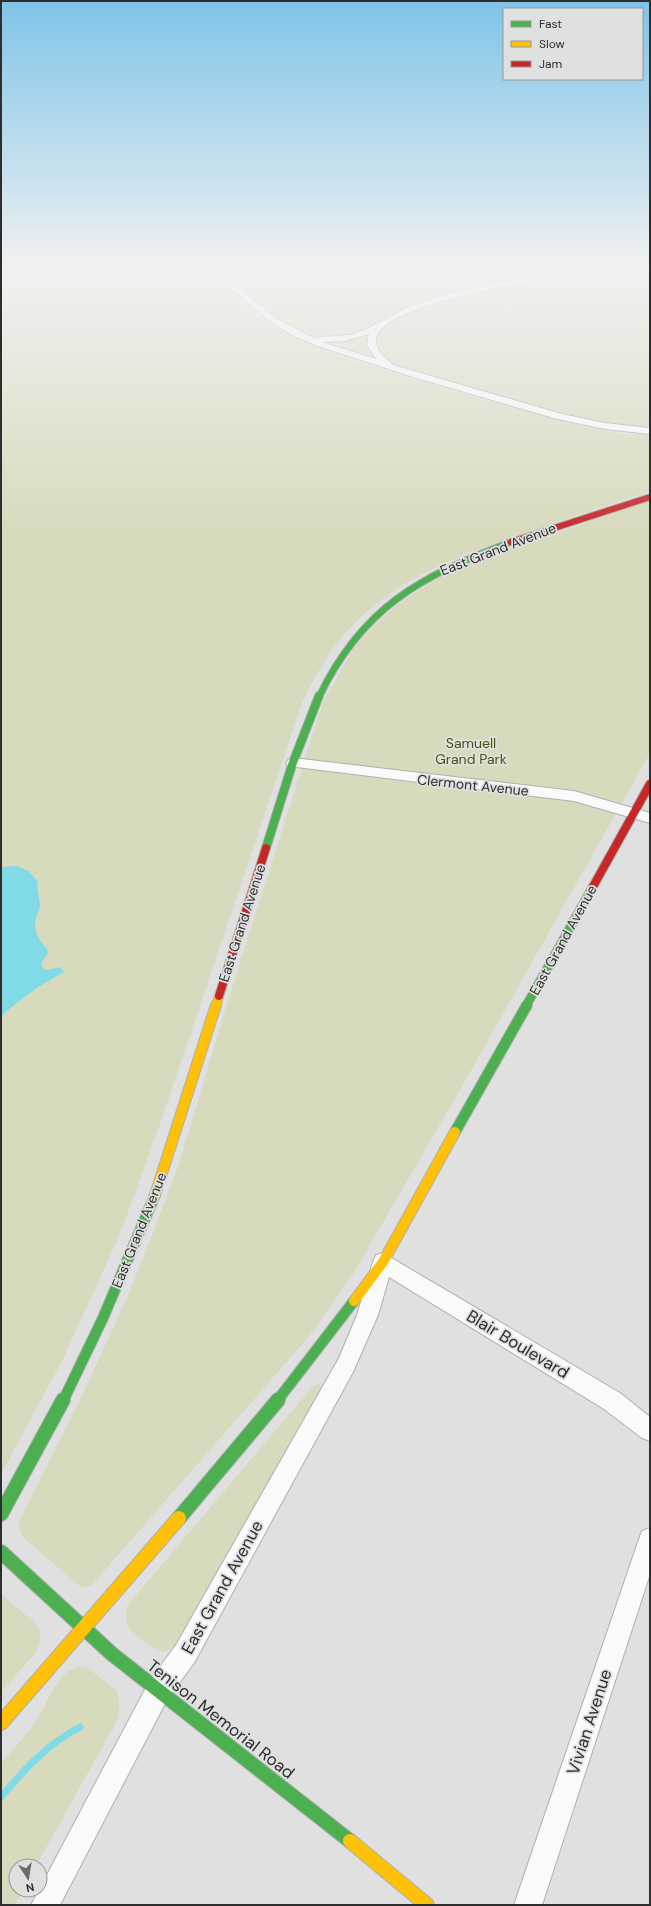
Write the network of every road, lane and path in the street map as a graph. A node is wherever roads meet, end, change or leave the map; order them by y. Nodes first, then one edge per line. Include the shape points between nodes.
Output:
1 (363, 358) edge
2 (379, 358) edge
3 (392, 368) junction
4 (650, 431) edge
5 (650, 497) edge
6 (293, 763) junction
7 (650, 784) edge
8 (635, 813) junction
9 (650, 818) edge
10 (383, 1262) junction
11 (650, 1430) edge
12 (1, 1514) edge
13 (650, 1539) edge
14 (1, 1552) edge
15 (84, 1628) junction
16 (159, 1689) junction
17 (1, 1723) edge
18 (45, 1905) edge
19 (427, 1905) edge
20 (528, 1905) edge

1 - 3 street
2 - 3 street
3 - 4 street via 586,423
5 - 6 main road, East Grand Avenue via 499,546 444,568 408,590 363,628 337,661
6 - 8 street, Clermont Avenue via 574,796
6 - 12 main road, East Grand Avenue via 157,1191 92,1344 38,1450
7 - 8 main road, East Grand Avenue
8 - 9 street, Clermont Avenue
8 - 10 main road, East Grand Avenue
10 - 11 street, Blair Boulevard via 612,1401
10 - 15 main road, East Grand Avenue via 305,1368 250,1436
10 - 16 street, East Grand Avenue via 368,1317 346,1365 185,1654
13 - 20 street, Vivian Avenue
14 - 15 main road, Tenison Memorial Road
15 - 16 main road, Tenison Memorial Road via 112,1654
15 - 17 main road, East Grand Avenue
16 - 18 street, East Grand Avenue
16 - 19 main road, Tenison Memorial Road

